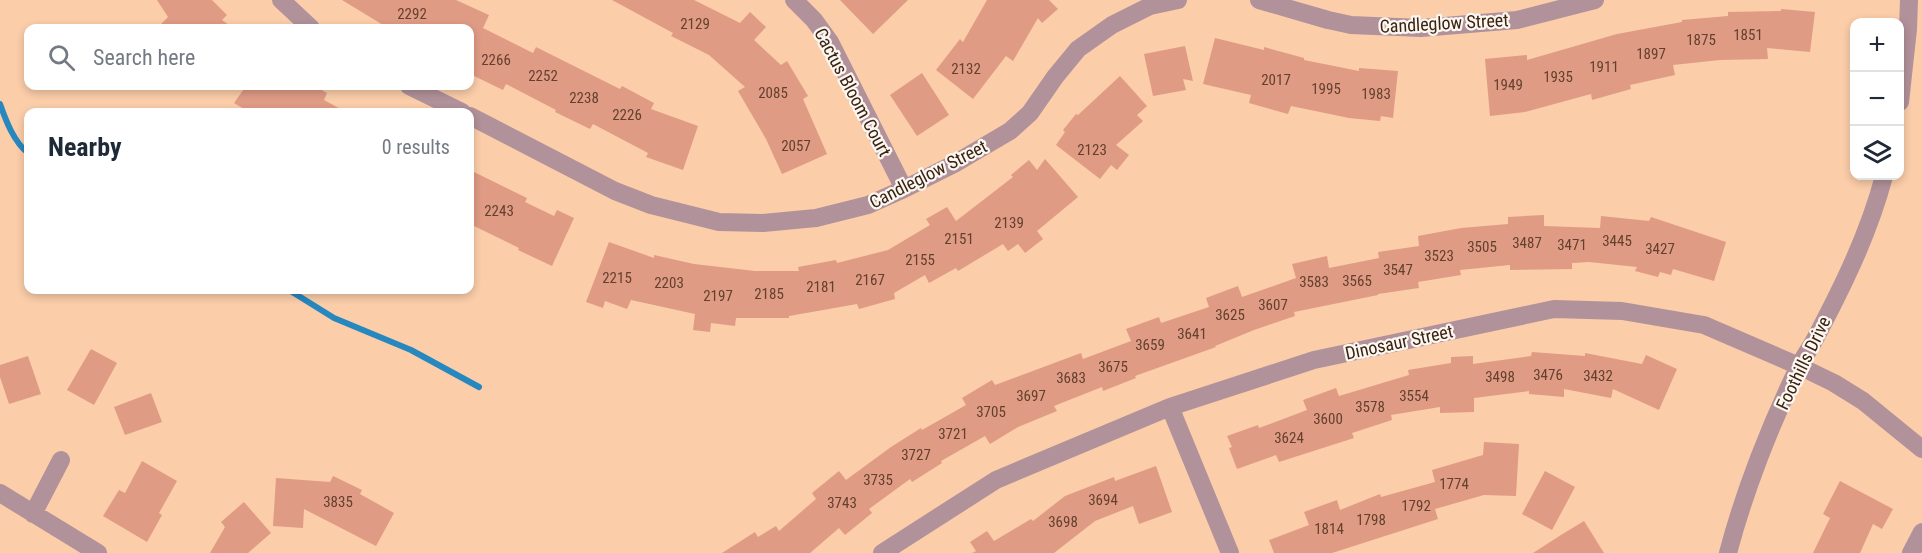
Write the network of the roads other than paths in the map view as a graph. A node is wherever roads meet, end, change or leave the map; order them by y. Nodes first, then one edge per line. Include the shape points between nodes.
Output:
1 (280, 0) edge
2 (794, 0) edge
3 (1178, 0) edge
4 (1259, 0) edge
5 (1595, 0) edge
6 (1909, 0) edge
7 (307, 24) edge
8 (1903, 72) edge
9 (417, 90) edge
10 (454, 108) edge
11 (474, 118) edge
12 (1883, 180) edge
13 (904, 189) junction
14 (1799, 366) junction
15 (1170, 407) junction
16 (1922, 448) edge
17 (61, 460) dead end
18 (0, 493) edge
19 (33, 514) junction
20 (1922, 532) edge
21 (98, 553) edge
22 (882, 553) edge
23 (1230, 553) edge
24 (1728, 553) edge
25 (1911, 553) edge

1 - 7 street
2 - 13 street, Cactus Bloom Court via 830,42
3 - 13 street, Candleglow Street via 1150,6 1112,25 1078,49 1030,112 1010,131
4 - 5 street, Candleglow Street via 1351,25 1421,28 1516,20
6 - 8 street
9 - 10 street
11 - 13 street, Candleglow Street via 615,191 651,205 719,222 816,218 868,205
12 - 14 street, Foothills Drive via 1859,250
14 - 15 street, Dinosaur Street via 1704,325 1622,311 1554,309 1314,360
14 - 16 street, Dinosaur Street via 1863,401
14 - 24 street, Foothills Drive via 1750,481
15 - 22 street, Dinosaur Street via 996,480
15 - 23 street
17 - 19 street
18 - 19 street
19 - 21 street
20 - 25 street

